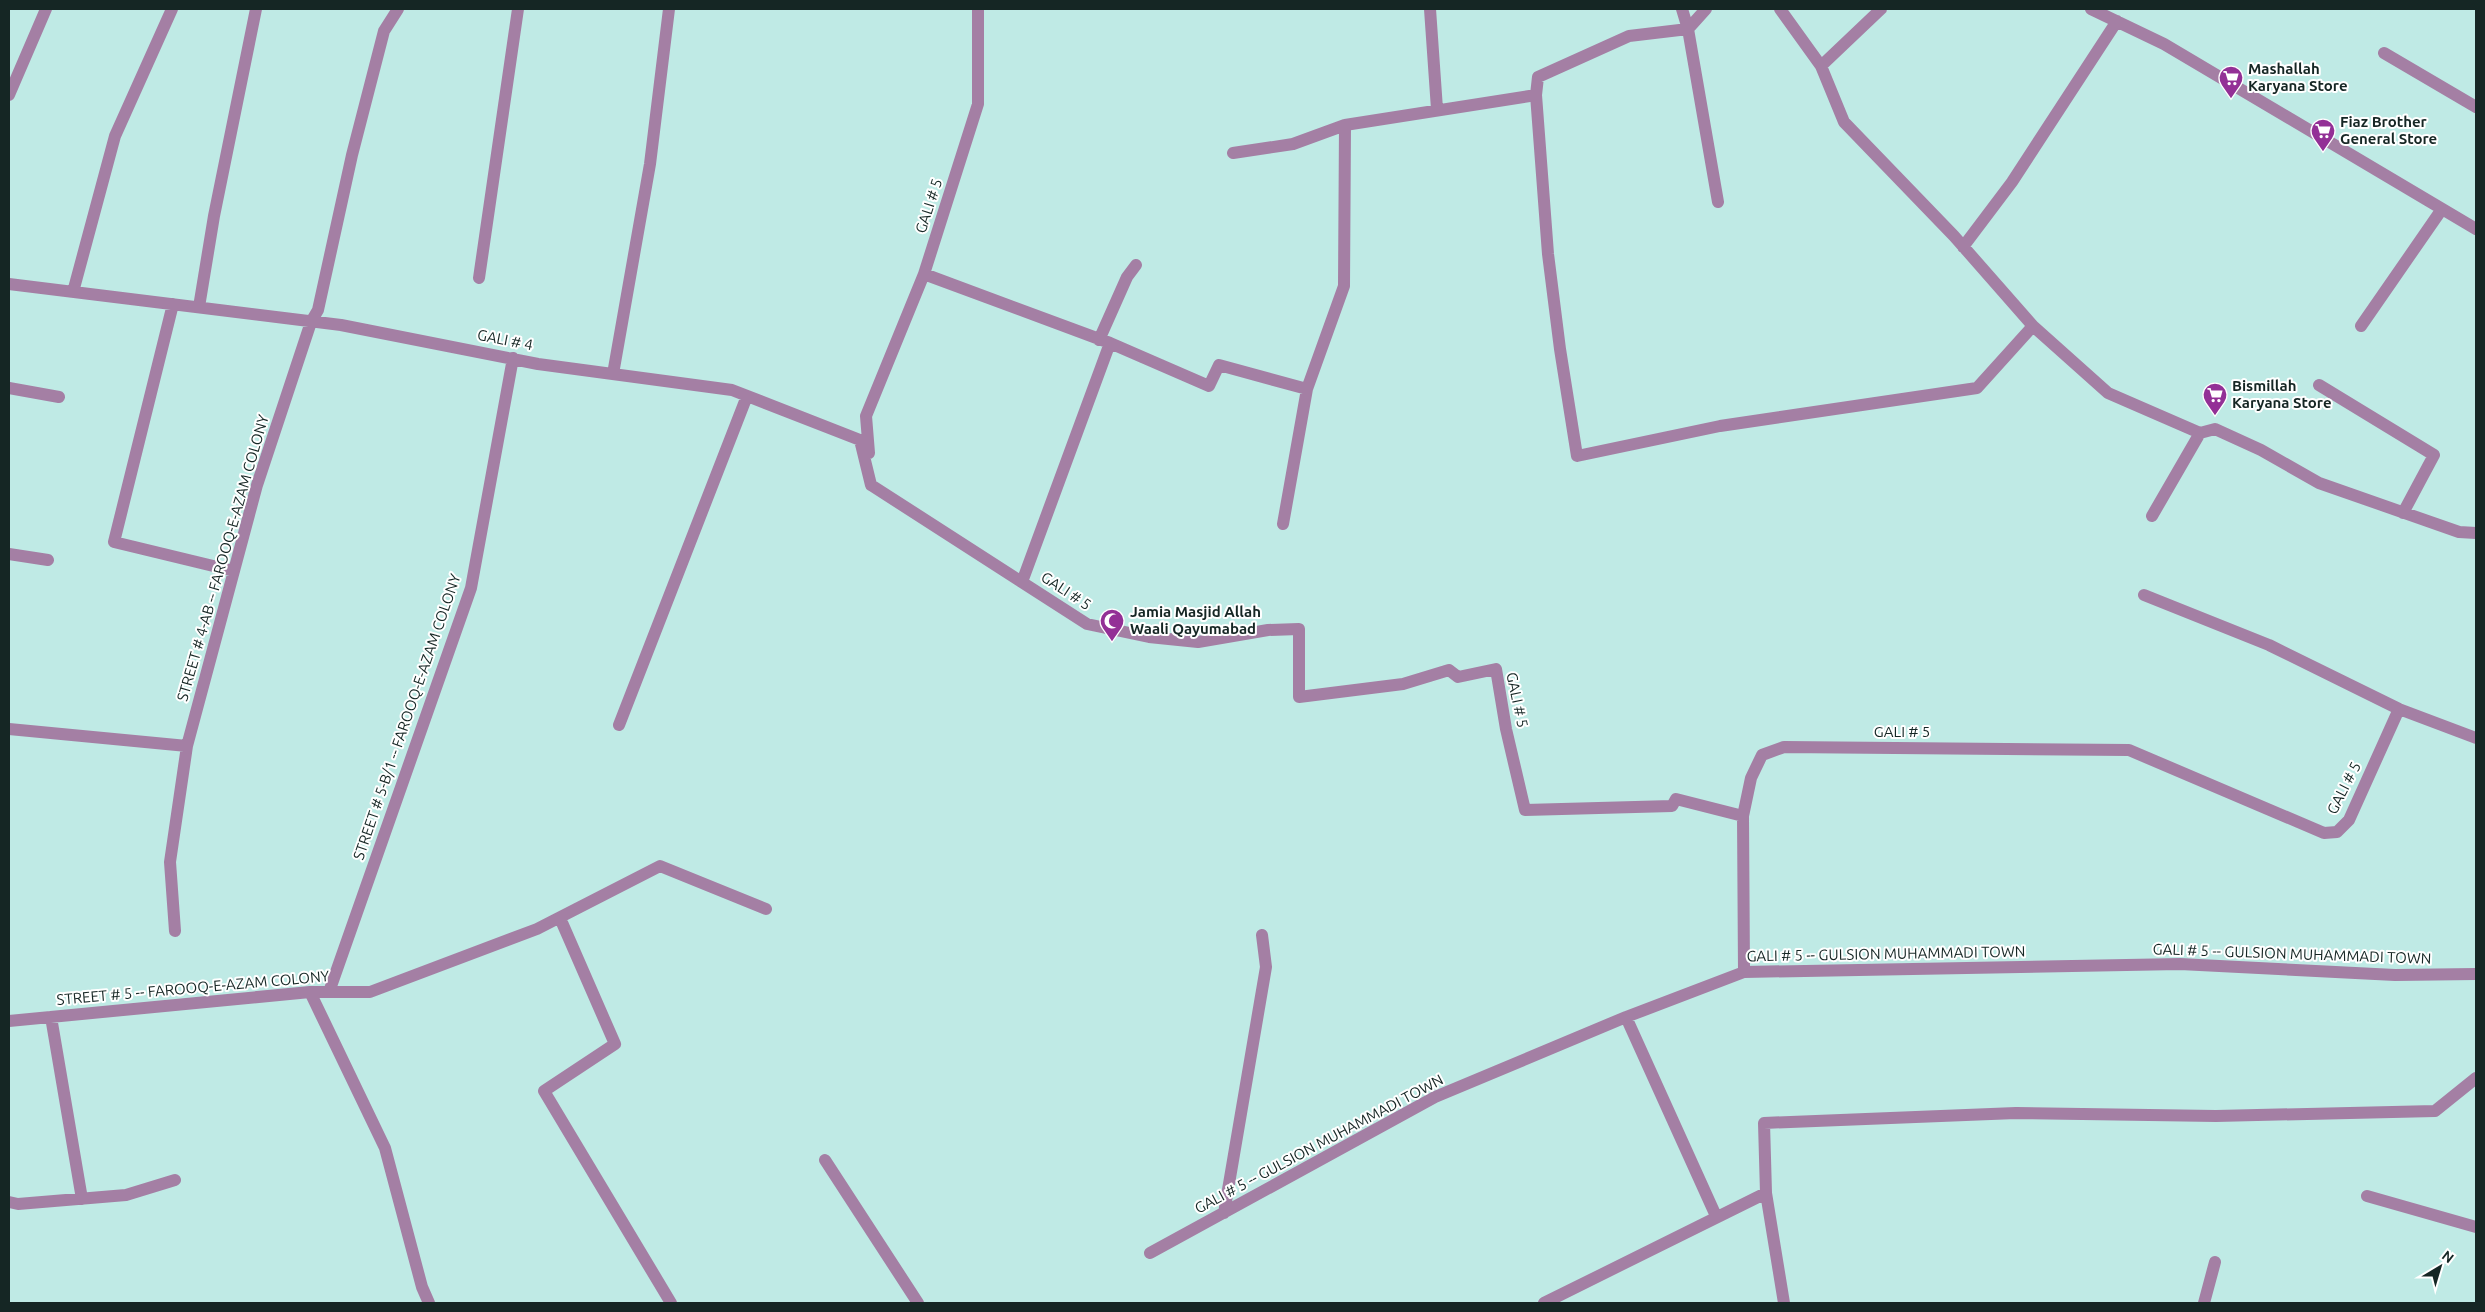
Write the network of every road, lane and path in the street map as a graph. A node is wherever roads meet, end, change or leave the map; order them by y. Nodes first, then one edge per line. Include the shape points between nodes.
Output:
1 (46, 9) edge
2 (172, 9) edge
3 (256, 9) edge
4 (398, 9) edge
5 (518, 9) edge
6 (669, 9) edge
7 (978, 9) edge
8 (1430, 9) edge
9 (1682, 9) edge
10 (1706, 9) edge
11 (1780, 9) edge
12 (1881, 9) edge
13 (2091, 9) edge
14 (2117, 22) junction
15 (1688, 28) junction
16 (2384, 53) dead end
17 (1821, 66) junction
18 (9, 95) edge
19 (1536, 95) junction
20 (2476, 107) edge
21 (1437, 109) junction
22 (1345, 125) junction
23 (1232, 153) dead end
24 (1718, 202) dead end
25 (2442, 209) junction
26 (2476, 229) edge
27 (1963, 246) junction
28 (1136, 265) dead end
29 (924, 274) junction
30 (479, 278) dead end
31 (9, 284) edge
32 (73, 292) junction
33 (173, 304) junction
34 (199, 307) junction
35 (311, 322) junction
36 (2033, 326) junction
37 (2362, 326) dead end
38 (1105, 341) junction
39 (512, 358) junction
40 (614, 374) junction
41 (2319, 384) dead end
42 (9, 388) edge
43 (1307, 389) junction
44 (747, 396) junction
45 (59, 397) dead end
46 (2200, 433) junction
47 (871, 485) junction
48 (2403, 513) junction
49 (2152, 516) dead end
50 (1283, 524) dead end
51 (2476, 533) edge
52 (9, 554) edge
53 (48, 560) dead end
54 (234, 571) junction
55 (1022, 582) junction
56 (2144, 595) dead end
57 (2399, 709) junction
58 (619, 725) dead end
59 (9, 729) edge
60 (2476, 738) edge
61 (187, 746) junction
62 (1743, 816) junction
63 (766, 910) dead end
64 (560, 918) junction
65 (175, 931) dead end
66 (1262, 935) dead end
67 (1744, 972) junction
68 (2476, 974) edge
69 (310, 992) junction
70 (329, 992) junction
71 (51, 1017) junction
72 (1626, 1017) junction
73 (9, 1021) edge
74 (2476, 1078) edge
75 (825, 1160) dead end
76 (175, 1180) dead end
77 (1766, 1193) junction
78 (2367, 1196) dead end
79 (82, 1199) junction
80 (9, 1202) edge
81 (1224, 1213) junction
82 (1716, 1216) junction
83 (2476, 1227) edge
84 (1150, 1253) dead end
85 (2215, 1262) dead end
86 (429, 1303) edge
87 (671, 1303) edge
88 (918, 1303) edge
89 (1544, 1303) edge
90 (1784, 1303) edge
91 (2204, 1303) edge

1 - 18 street
2 - 32 street via 115,136
3 - 34 street
4 - 35 street, STREET # 4-AB -- FAROOQ-E-AZAM COLONY via 384,31 352,155 318,310
5 - 30 street
6 - 40 street via 650,164
7 - 29 street, GALI # 5 via 978,104
8 - 21 street
9 - 15 street
10 - 15 street
11 - 17 street
12 - 17 street
13 - 14 street
14 - 25 street via 2164,44
14 - 27 street via 2012,182
15 - 19 street via 1629,36 1538,77
15 - 24 street
16 - 20 street
17 - 27 street via 1844,122
19 - 21 street
19 - 36 street via 1548,254 1577,456 1720,426 1977,388
21 - 22 street
22 - 23 street via 1294,144
22 - 43 street via 1344,286
25 - 26 street
25 - 37 street
27 - 36 street
28 - 38 street via 1128,277
29 - 38 street
29 - 47 street, GALI # 5 via 866,416
31 - 32 street, GALI # 4
32 - 33 street, GALI # 4
33 - 34 street, GALI # 4
33 - 54 street via 114,542
34 - 35 street, GALI # 4
35 - 39 street, GALI # 4
35 - 54 street, STREET # 4-AB -- FAROOQ-E-AZAM COLONY via 257,485
36 - 46 street via 2108,393
38 - 43 street via 1209,386 1219,365
38 - 55 street
39 - 40 street, GALI # 4
39 - 70 street, STREET # 5-B/1 -- FAROOQ-E-AZAM COLONY via 471,588
40 - 44 street, GALI # 4 via 732,390
41 - 48 street via 2434,455
42 - 45 street
43 - 50 street
44 - 47 street, GALI # 4 via 860,440
44 - 58 street
46 - 48 street via 2215,429 2261,450 2319,483
46 - 49 street
47 - 55 street, GALI # 5
48 - 51 street via 2459,532
52 - 53 street
54 - 61 street, STREET # 4-AB -- FAROOQ-E-AZAM COLONY
55 - 62 street, GALI # 5 via 1087,624 1149,637 1198,642 1299,628 1299,697 1403,684 1449,670 1458,677 1496,670 1525,810 1672,806 1676,799
56 - 57 street via 2269,645
57 - 60 street
57 - 62 street, GALI # 5 via 2349,820 2337,832 2324,833 2129,750 1784,747 1762,755 1750,778
59 - 61 street
61 - 65 street, STREET # 4-AB -- FAROOQ-E-AZAM COLONY via 170,862
62 - 67 street
63 - 64 street, STREET # 5 -- FAROOQ-E-AZAM COLONY via 660,866
64 - 70 street, STREET # 5 -- FAROOQ-E-AZAM COLONY via 537,930 370,992
64 - 87 street via 615,1044 544,1091
66 - 81 street via 1266,967
67 - 68 street, GALI # 5 -- GULSION MUHAMMADI TOWN via 2180,964 2395,975
67 - 72 street, GALI # 5 -- GULSION MUHAMMADI TOWN
69 - 70 street, STREET # 5 -- FAROOQ-E-AZAM COLONY
69 - 71 street, STREET # 5 -- FAROOQ-E-AZAM COLONY
69 - 86 street via 385,1148
71 - 73 street, STREET # 5 -- FAROOQ-E-AZAM COLONY
71 - 79 street
72 - 81 street, GALI # 5 -- GULSION MUHAMMADI TOWN via 1435,1097
72 - 82 street
74 - 77 street via 2435,1112 2216,1116 2016,1113 1764,1123
75 - 88 street
76 - 79 street via 126,1195
77 - 82 street
77 - 90 street
78 - 83 street
79 - 80 street
81 - 84 street, GALI # 5 -- GULSION MUHAMMADI TOWN
82 - 89 street
85 - 91 street

